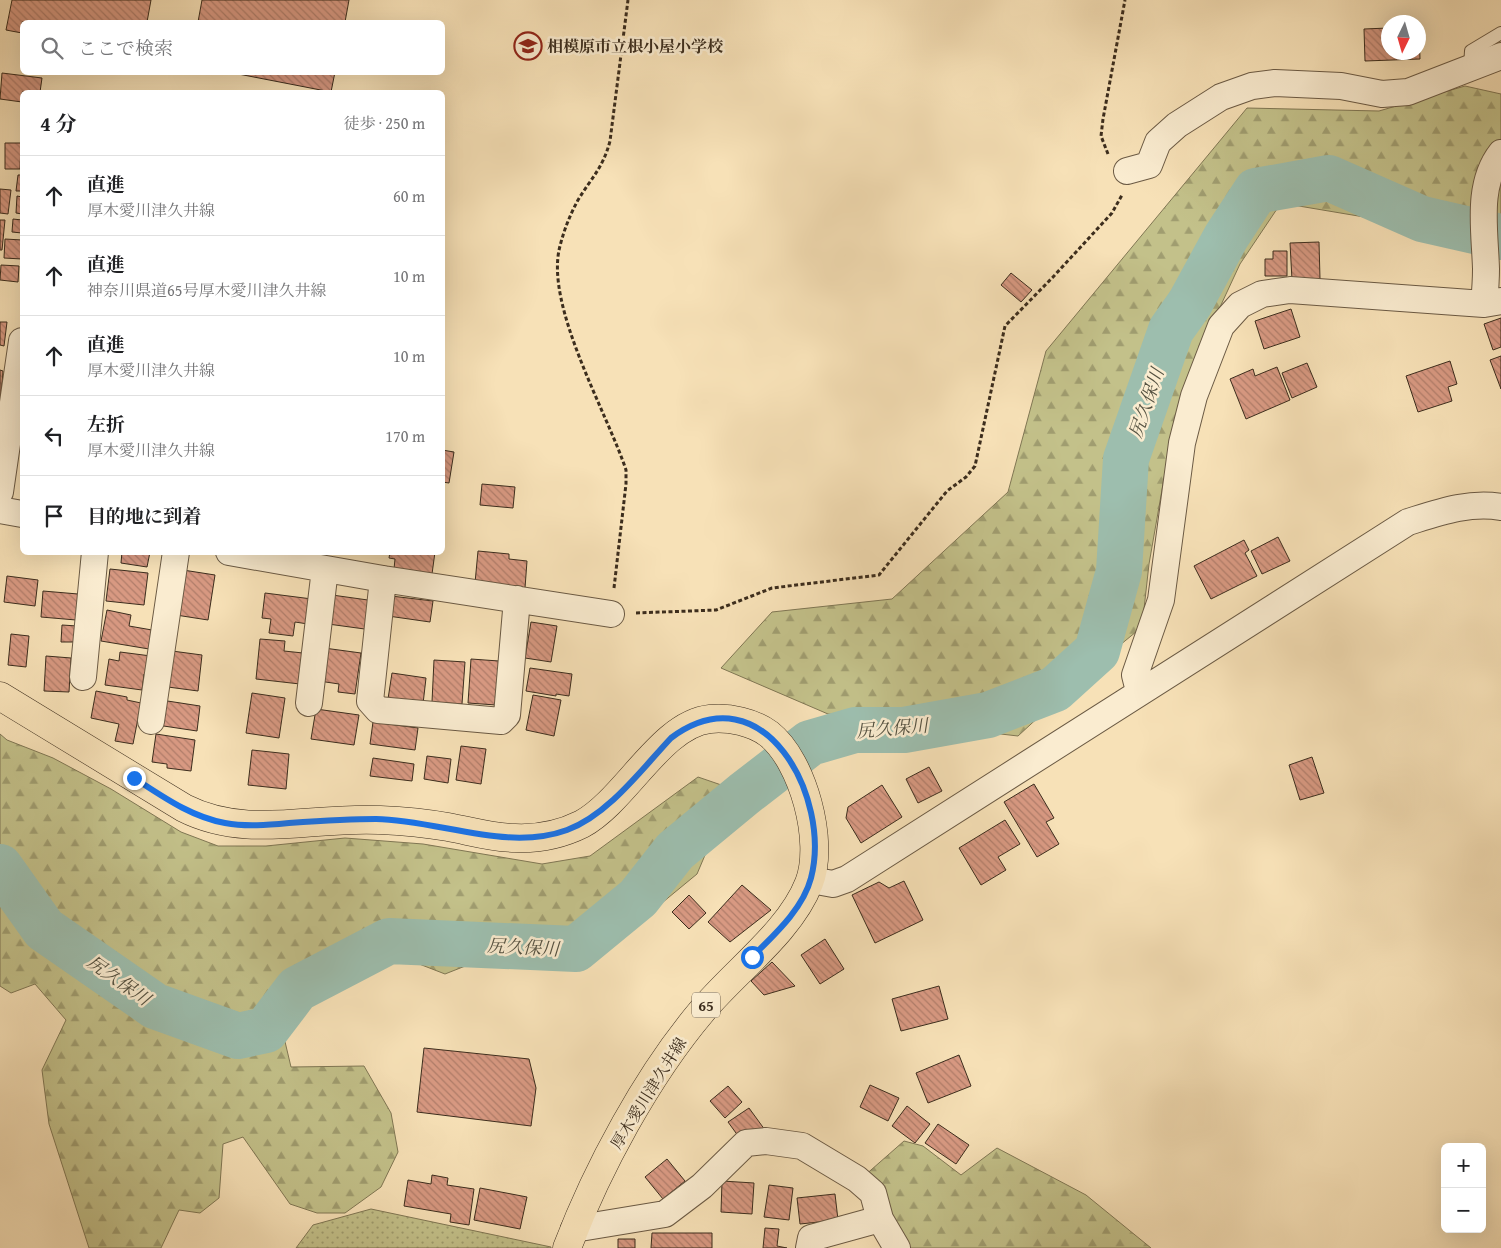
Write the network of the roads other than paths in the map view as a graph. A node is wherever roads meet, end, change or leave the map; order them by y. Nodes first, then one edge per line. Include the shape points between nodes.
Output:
1 (1501, 33) edge
2 (1501, 56) edge
3 (1470, 68) junction
4 (1501, 153) edge
5 (1128, 171) road end
6 (1492, 302) edge
7 (20, 355) edge
8 (0, 492) edge
9 (1501, 507) edge
10 (0, 510) edge
11 (20, 514) edge
12 (95, 555) edge
13 (176, 555) edge
14 (245, 555) edge
15 (325, 569) junction
16 (383, 579) junction
17 (517, 599) junction
18 (611, 614) road end
19 (82, 677) dead end
20 (1139, 691) junction
21 (0, 696) edge
22 (309, 703) dead end
23 (151, 721) dead end
24 (811, 880) junction
25 (880, 1219) junction
26 (571, 1238) edge
27 (810, 1248) edge
28 (897, 1248) edge

1 - 3 lane via 1471,51
2 - 3 street
3 - 5 street via 1408,92 1382,94 1341,86 1275,83 1252,86 1221,97 1177,125 1158,142 1149,165
4 - 6 street via 1486,183 1484,215 1486,272
6 - 20 street via 1290,290 1262,294 1240,305 1227,319 1221,326 1194,396 1182,443 1161,600 1135,675
7 - 8 street
9 - 20 street via 1443,511 1408,522
10 - 11 street
12 - 19 street
13 - 23 street
14 - 15 street
15 - 16 street
15 - 22 street
16 - 17 street
16 - 17 street via 370,701 378,710 502,721 507,715
17 - 18 street
20 - 24 street via 847,879 833,884
21 - 24 main road, 厚木愛川津久井線 / 65 via 184,808 210,820 236,825 376,819 418,822 507,838 551,835 592,817 671,738 700,721 722,719 746,723 769,734 786,757 808,801 815,856
24 - 26 main road, 厚木愛川津久井線 / 65 via 788,918 714,996 675,1046 628,1122
25 - 26 street via 873,1194 857,1179 802,1146 766,1141 746,1143 702,1186 665,1214
25 - 27 street via 812,1238
25 - 28 street

